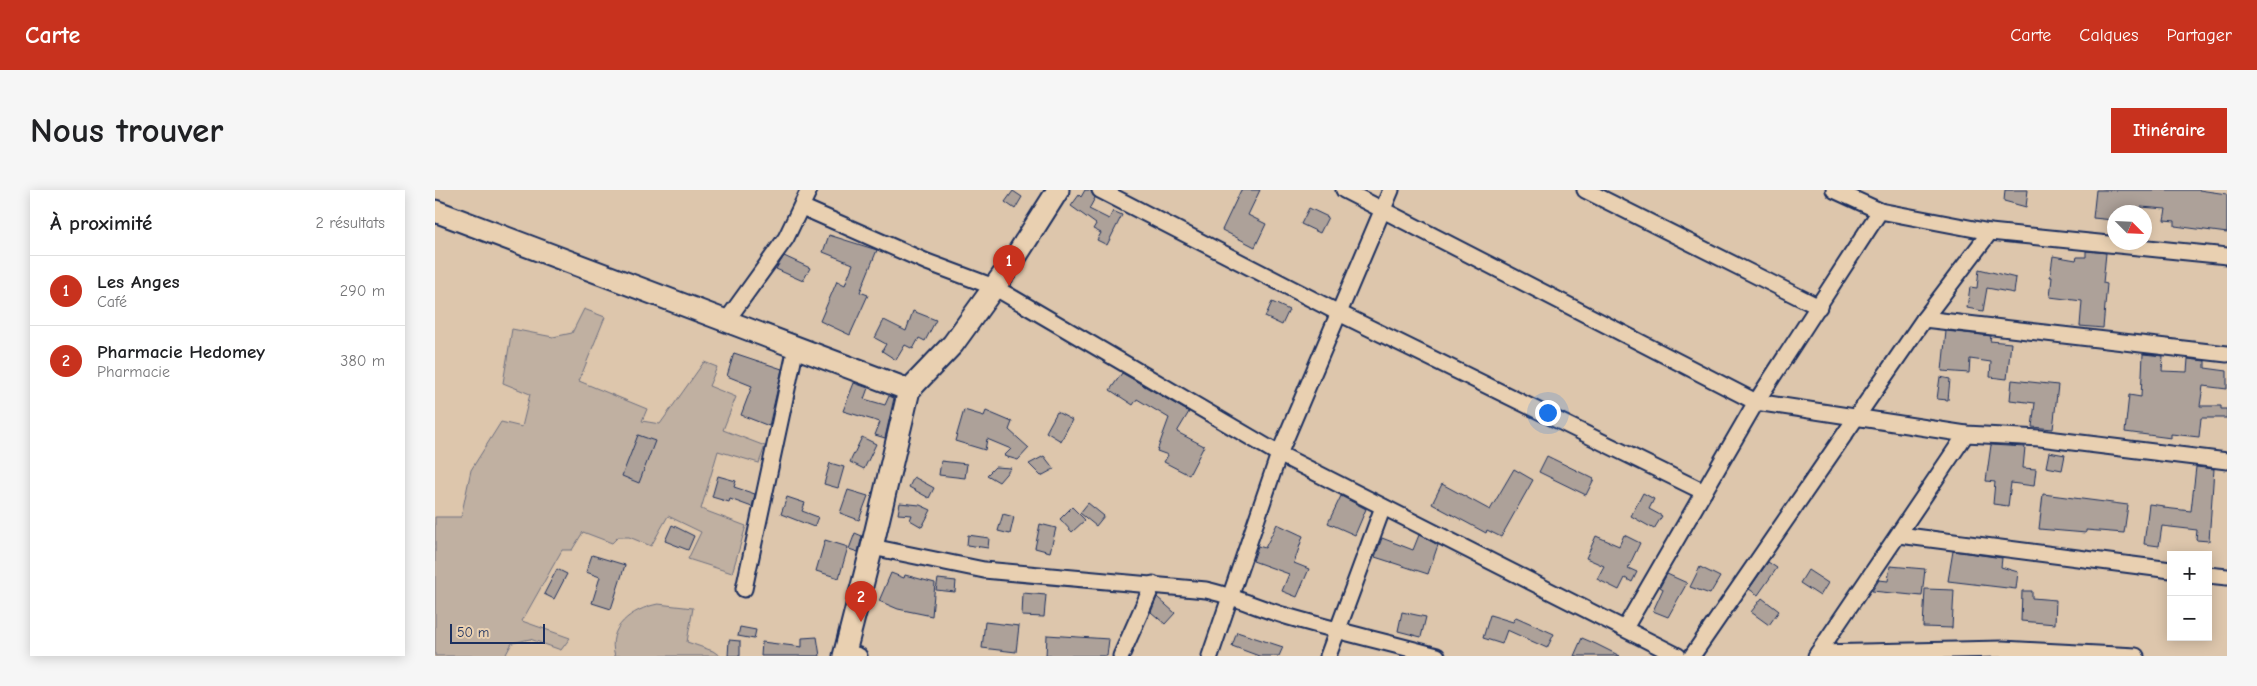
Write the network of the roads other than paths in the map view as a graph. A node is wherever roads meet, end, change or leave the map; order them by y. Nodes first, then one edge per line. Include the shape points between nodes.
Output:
1 (809, 190) edge
2 (1058, 190) edge
3 (1100, 190) edge
4 (1344, 190) edge
5 (1391, 190) edge
6 (1585, 190) edge
7 (1834, 190) edge
8 (802, 207) junction
9 (1382, 209) junction
10 (435, 211) edge
11 (1880, 211) junction
12 (1990, 232) junction
13 (2227, 256) edge
14 (994, 287) junction
15 (1819, 307) junction
16 (1337, 312) junction
17 (1924, 319) junction
18 (727, 320) junction
19 (796, 347) junction
20 (2227, 354) edge
21 (909, 390) junction
22 (1756, 402) junction
23 (1859, 416) junction
24 (1966, 434) junction
25 (1279, 454) junction
26 (2227, 461) edge
27 (1705, 492) junction
28 (1383, 507) junction
29 (1899, 535) junction
30 (873, 547) junction
31 (2167, 569) edge
32 (2212, 575) edge
33 (2227, 577) edge
34 (1153, 584) junction
35 (744, 589) dead end
36 (1230, 595) junction
37 (1625, 628) junction
38 (1336, 631) junction
39 (2000, 652) edge
40 (849, 654) edge
41 (1817, 655) edge
42 (1121, 656) edge
43 (1210, 656) edge
44 (1328, 656) edge
45 (1437, 656) edge
46 (1678, 656) edge
47 (1692, 656) edge
48 (2135, 656) edge

1 - 8 street
2 - 14 street
3 - 16 street
4 - 9 street
5 - 9 street
6 - 15 street
7 - 11 street
8 - 14 street via 927,262
8 - 18 street via 786,238
9 - 16 street
9 - 22 street
10 - 18 street
11 - 12 street
11 - 15 street
12 - 13 street
12 - 17 street
14 - 21 street via 953,344
14 - 25 street
15 - 22 street
16 - 25 street
16 - 27 street
17 - 20 street
17 - 23 street
18 - 19 street
19 - 21 street
19 - 35 street
21 - 30 street
22 - 23 street
22 - 27 street
23 - 24 street
23 - 47 street
24 - 26 street via 2040,438
24 - 29 street
25 - 28 street
25 - 36 street
27 - 37 street
28 - 37 street
28 - 38 street
29 - 31 street
29 - 41 street
30 - 34 street via 984,570
30 - 40 street
32 - 33 street
34 - 36 street
34 - 42 street
36 - 38 street
36 - 43 street
37 - 46 street
38 - 44 street
38 - 45 street
39 - 41 street
39 - 48 street

